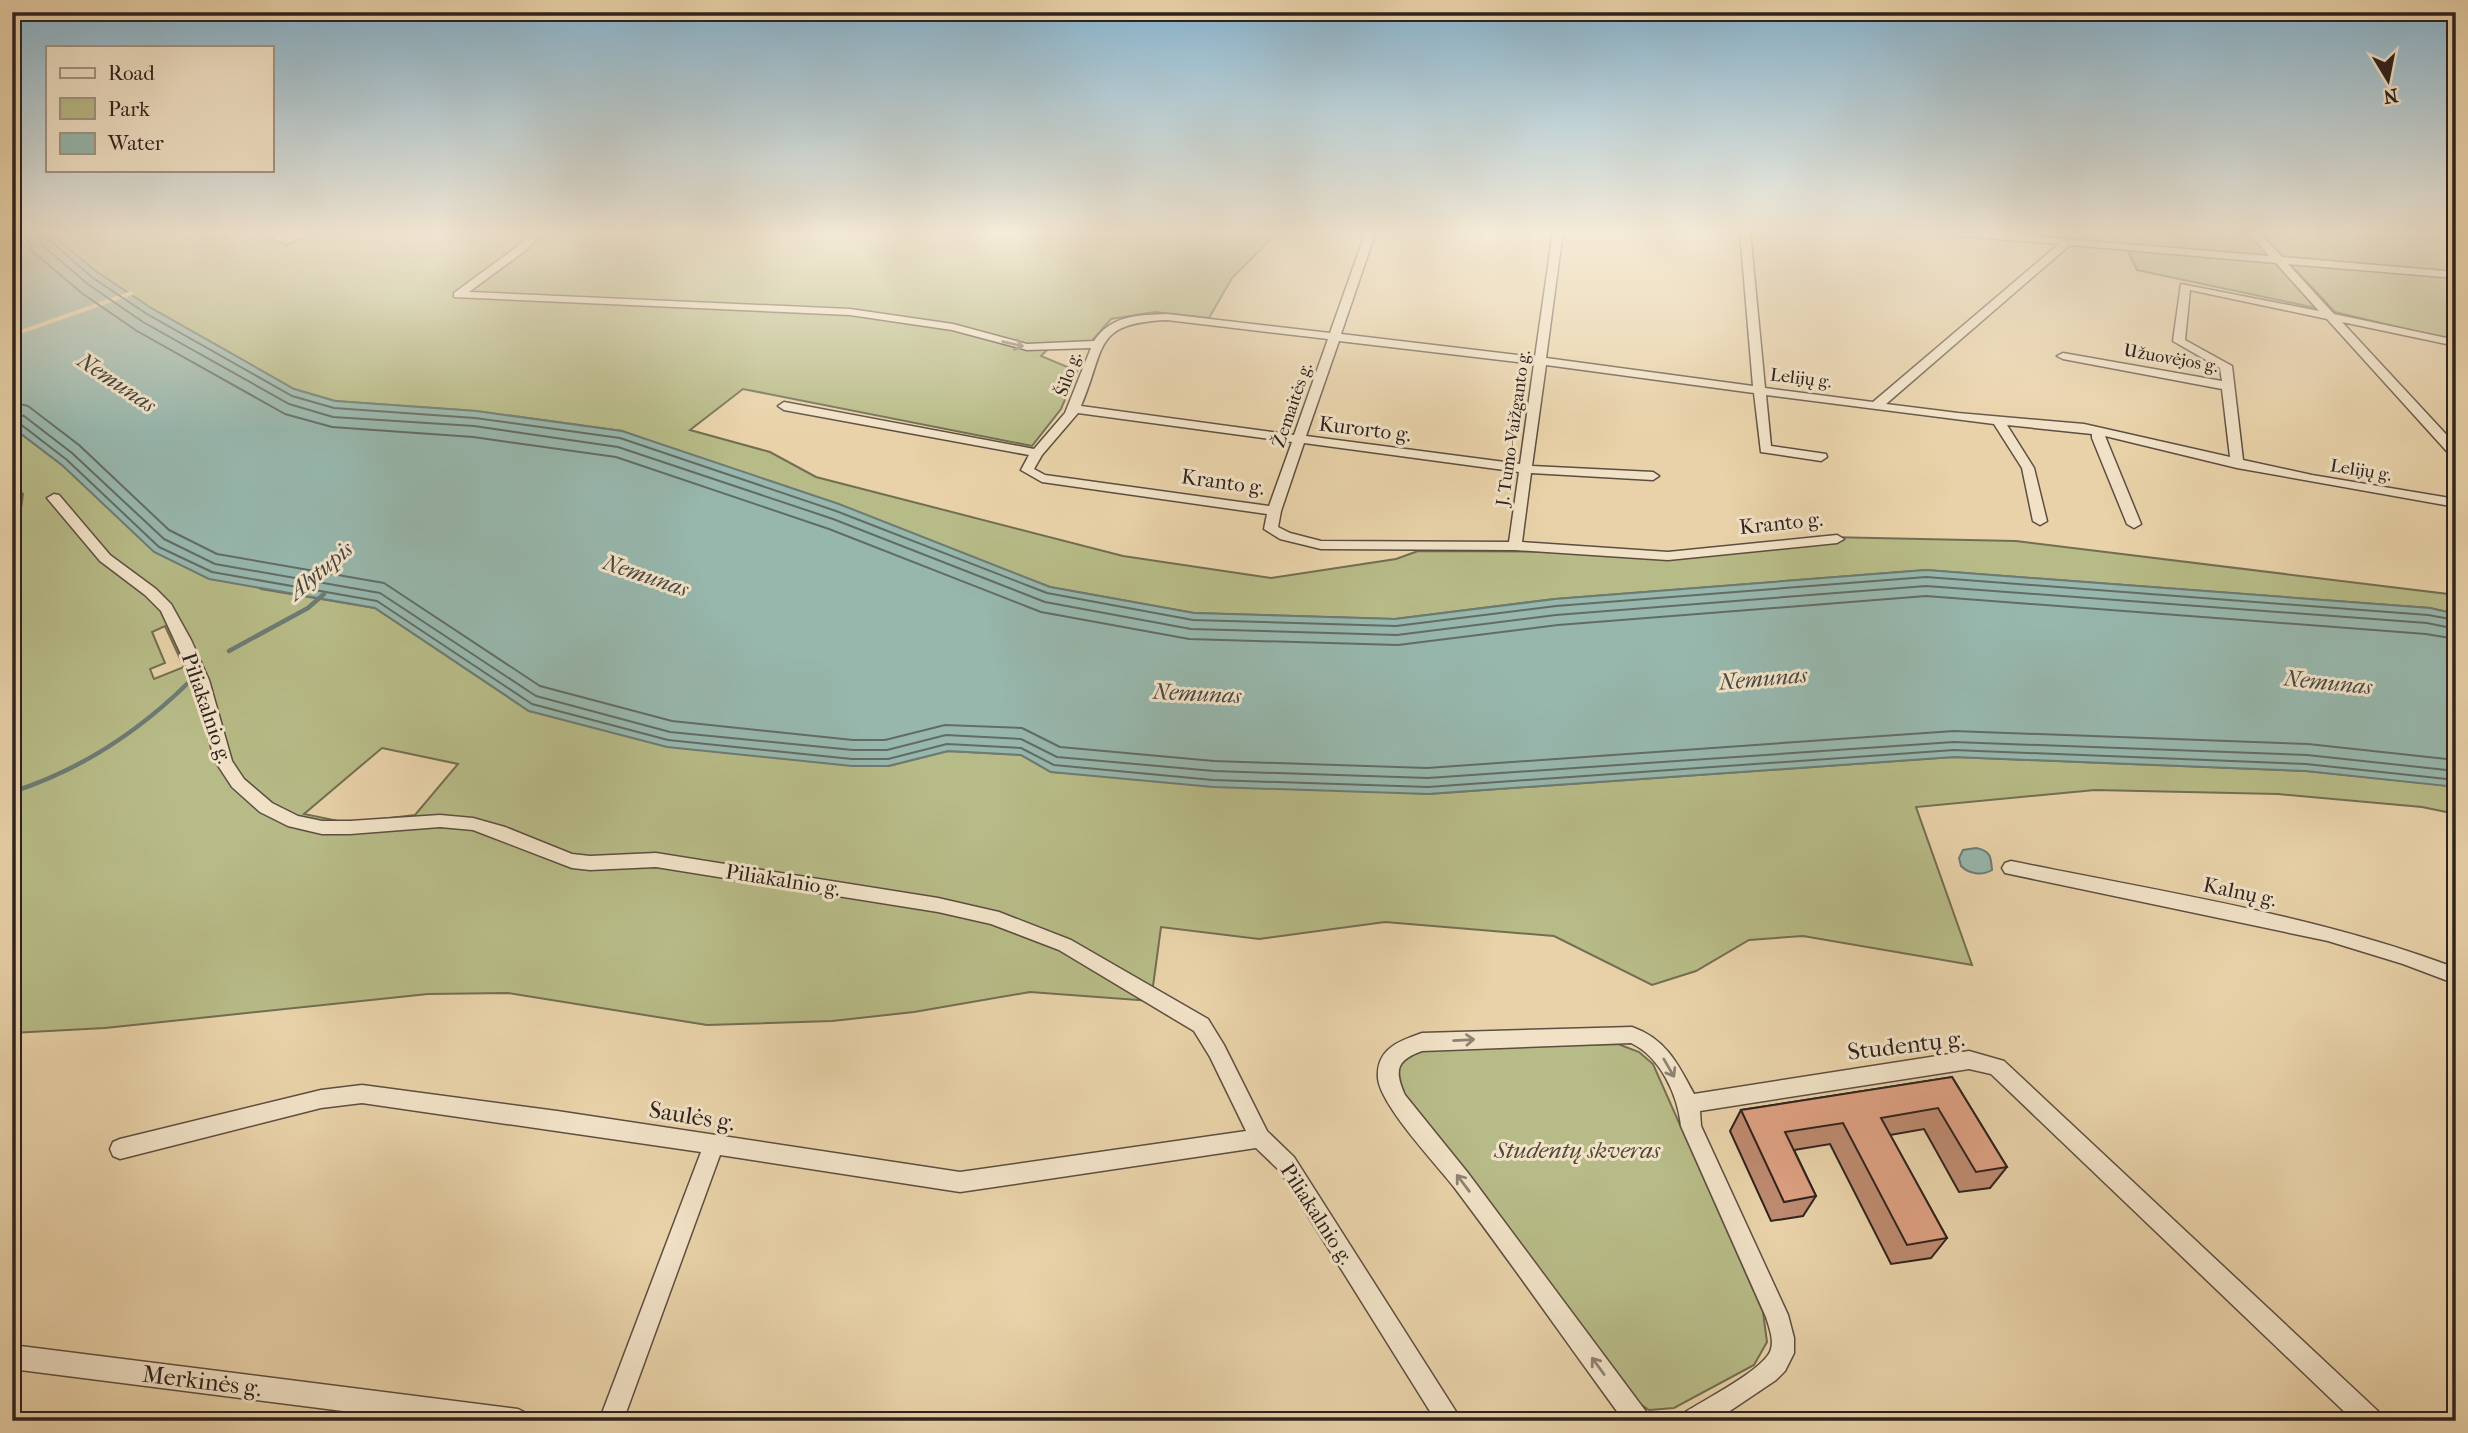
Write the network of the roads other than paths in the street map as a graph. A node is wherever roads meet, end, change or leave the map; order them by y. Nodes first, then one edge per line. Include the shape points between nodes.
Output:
1 (504, 298) edge
2 (1347, 298) edge
3 (1549, 298) edge
4 (1751, 298) edge
5 (2003, 298) edge
6 (2184, 298) edge
7 (2245, 298) edge
8 (2315, 298) edge
9 (2332, 315) junction
10 (1138, 319) joint
11 (1334, 335) junction
12 (2456, 343) edge
13 (1096, 344) junction
14 (2063, 356) dead end
15 (1540, 361) junction
16 (2228, 386) junction
17 (1760, 390) junction
18 (1877, 405) junction
19 (784, 406) dead end
20 (1074, 409) junction
21 (1997, 419) junction
22 (2099, 431) junction
23 (1298, 440) junction
24 (1037, 453) junction
25 (2456, 453) edge
26 (1821, 457) dead end
27 (2237, 464) junction
28 (1525, 469) junction
29 (1653, 476) dead end
30 (54, 498) dead end
31 (2456, 503) edge
32 (1274, 511) junction
33 (2040, 521) dead end
34 (2134, 524) dead end
35 (1836, 539) dead end
36 (1515, 546) junction
37 (2011, 868) dead end
38 (2456, 976) edge
39 (1689, 1104) junction
40 (1260, 1138) junction
41 (713, 1146) junction
42 (120, 1149) dead end
43 (12, 1357) edge
44 (518, 1421) edge
45 (611, 1421) edge
46 (1450, 1421) edge
47 (1639, 1421) edge
48 (1692, 1421) edge
49 (2372, 1421) edge

1 -> 13 street via 850,312 953,327 1027,347
2 - 11 street, Žemaitės g.
3 - 15 street, J. Tumo-Vaižganto g.
4 - 17 street
5 - 18 street
6 - 16 street, Užuovėjos g. via 2179,341 2226,366
7 - 9 street, Užuovėjos g.
8 - 9 street
9 - 12 street
9 - 25 street
10 - 11 street, Lelijų g. via 1167,317
10 - 13 street, Šilo g. via 1105,330
11 - 15 street, Lelijų g.
11 - 23 street, Žemaitės g.
13 - 20 street, Šilo g.
14 - 16 street, Užuovėjos g.
15 - 17 street, Lelijų g.
15 - 28 street, J. Tumo-Vaižganto g.
16 - 27 street
17 - 18 street, Lelijų g.
17 - 26 street via 1765,450
18 - 21 street, Lelijų g.
19 - 24 street
20 - 23 street, Kurorto g.
20 - 24 street, Šilo g.
21 - 22 street, Lelijų g.
21 - 33 street via 2028,468
22 - 27 street, Lelijų g.
22 - 34 street
23 - 28 street, Kurorto g.
23 - 32 street, Žemaitės g.
24 - 32 street, Kranto g. via 1027,470 1042,478
27 - 31 street, Lelijų g.
28 - 29 street, Kurorto g.
28 - 36 street, J. Tumo-Vaižganto g.
30 - 40 street, Piliakalnio g. via 106,559 153,594 171,614 202,680 229,772 280,817 328,830 419,821 472,823 575,862 656,860 993,917 1065,945 1200,1025
32 - 36 street, Kranto g. via 1271,529 1321,545
35 - 36 street, Kranto g. via 1668,556
37 - 38 street, Kalnų g. via 2328,933
47 -> 39 street via 1398,1101 1388,1080 1390,1061 1402,1049 1422,1042 1632,1035 1660,1053
39 - 48 street via 1691,1126 1777,1315 1783,1345 1773,1366
39 - 49 street, Studentų g. via 1944,1062 1969,1060 1997,1067
40 - 41 street, Saulės g. via 960,1182
40 - 46 street, Piliakalnio g. via 1287,1164
41 - 42 street, Saulės g. via 362,1094 321,1099
41 - 45 street
43 - 44 street, Merkinės g.

